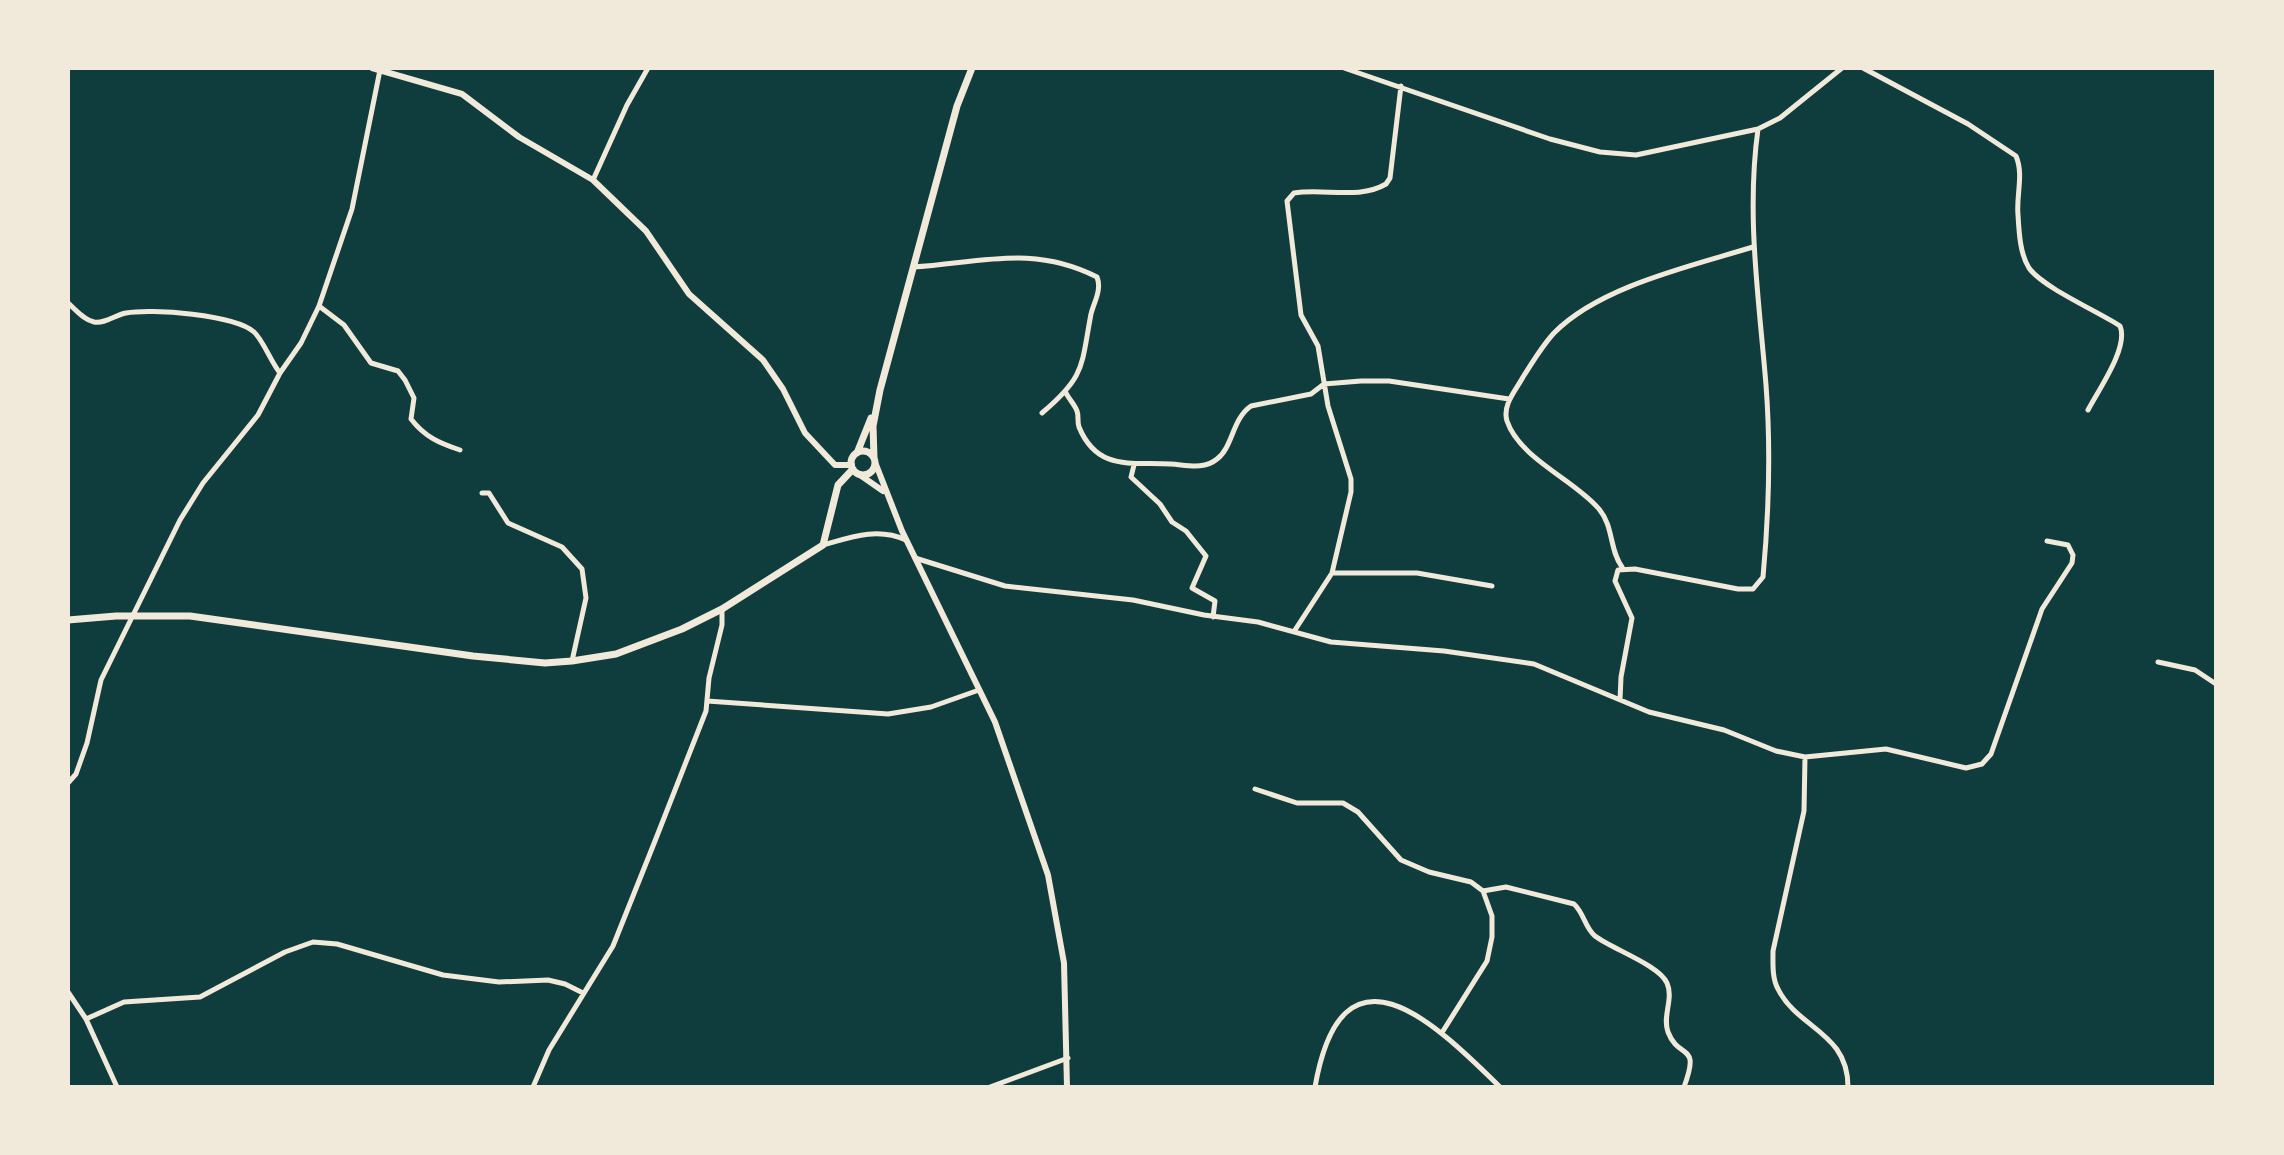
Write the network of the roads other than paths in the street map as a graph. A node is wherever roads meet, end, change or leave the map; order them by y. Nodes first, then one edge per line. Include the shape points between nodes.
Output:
1 (372, 68) edge
2 (648, 68) edge
3 (972, 68) edge
4 (1344, 68) edge
5 (1842, 68) edge
6 (1863, 68) edge
7 (380, 70) junction
8 (1401, 86) junction
9 (1758, 129) junction
10 (593, 180) junction
11 (1754, 247) junction
12 (913, 267) junction
13 (68, 303) edge
14 (319, 306) junction
15 (280, 373) junction
16 (1324, 384) junction
17 (1066, 393) junction
18 (1509, 399) junction
19 (876, 408) junction
20 (2088, 410) dead end
21 (1042, 413) dead end
22 (460, 450) dead end
23 (857, 453) junction
24 (874, 460) junction
25 (1134, 465) junction
26 (855, 470) junction
27 (884, 492) junction
28 (482, 493) dead end
29 (906, 540) junction
30 (2047, 541) dead end
31 (822, 545) junction
32 (915, 558) junction
33 (1622, 567) junction
34 (1332, 573) junction
35 (1492, 586) dead end
36 (722, 609) junction
37 (131, 616) junction
38 (1213, 617) junction
39 (68, 620) edge
40 (1295, 630) junction
41 (572, 661) junction
42 (2158, 662) dead end
43 (2216, 684) edge
44 (979, 690) junction
45 (1620, 700) junction
46 (707, 701) junction
47 (1805, 757) junction
48 (68, 783) edge
49 (1255, 789) dead end
50 (1483, 891) junction
51 (68, 992) edge
52 (583, 993) junction
53 (86, 1019) junction
54 (1443, 1031) junction
55 (1068, 1058) junction
56 (117, 1087) edge
57 (533, 1087) edge
58 (990, 1087) edge
59 (1067, 1087) edge
60 (1315, 1087) edge
61 (1500, 1087) edge
62 (1684, 1087) edge
63 (1849, 1087) edge

1 - 7 street
2 - 10 street
3 - 12 main road via 957,106
4 - 8 street
5 - 9 street via 1780,118
6 - 20 street via 1968,124 2016,156 2020,172 2017,212 2029,268 2120,326 2124,334
7 - 10 street via 462,94 519,137
7 - 14 street via 352,209
8 - 9 street via 1517,129 1600,152 1636,155
8 - 16 street via 1386,184 1361,193 1294,192 1287,201 1301,315 1318,346
9 - 11 street via 1753,167
10 - 26 street via 646,232 689,294 762,360 813,443 835,464
11 - 18 street via 1647,281 1594,304 1554,333
11 - 33 street via 1770,467 1763,577 1753,589 1738,589
12 - 17 street via 1013,256 1061,263 1097,277 1099,289 1084,363
12 - 19 main road
13 - 15 street via 98,323 134,313 201,316 236,323 257,334
14 - 15 street
14 - 22 street via 344,325 371,363 398,371 414,398 411,419 417,427 435,442
15 - 37 street via 258,415 203,483
16 - 18 street via 1389,381
16 - 25 street via 1311,394 1251,406 1222,454 1208,465
16 - 34 street via 1351,479
17 - 21 street
17 - 25 street via 1089,444 1104,457
18 - 33 street via 1507,421 1514,433 1598,507 1608,521
19 - 23 main road
19 - 24 main road
23 - 24 main road via 864,452
23 - 26 main road
24 - 26 main road via 869,473
24 - 27 street
25 - 38 street via 1131,477 1137,485 1206,556 1192,586 1216,601
26 - 27 street
26 - 31 main road via 838,485
27 - 29 street
28 - 41 street via 489,493 508,523 562,547 582,569 586,598
29 - 31 street via 883,533
29 - 32 street
30 - 47 street via 2068,545 2072,563 2042,609 1987,760 1966,768 1886,749
31 - 36 main road
32 - 38 street via 1005,586 1133,600
32 - 44 street
33 - 45 street via 1615,581 1632,618
34 - 35 street via 1417,573
34 - 40 street
36 - 41 main road via 627,650
36 - 46 street
37 - 39 main road
37 - 41 main road via 190,616 473,656
37 - 48 street via 101,680 87,743
38 - 40 street
40 - 45 street via 1331,642 1534,664
42 - 43 street via 2195,670
44 - 46 street via 931,707 888,714
44 - 55 street via 995,722 1048,875 1065,963
45 - 47 street
46 - 52 street via 613,946
47 - 63 street via 1804,811 1773,951 1773,974 1789,1004 1840,1051
49 - 50 street via 1297,803 1343,803 1401,860 1472,882
50 - 54 street via 1492,916 1487,961
50 - 62 street via 1506,887 1574,904 1591,933 1662,976 1669,989 1667,1030 1692,1061
51 - 53 street
52 - 53 street via 548,980 471,981 337,944 313,942 200,997 124,1002
52 - 57 street
53 - 56 street
54 - 60 street via 1387,1003 1363,1001 1332,1028
54 - 61 street
55 - 58 street
55 - 59 street

